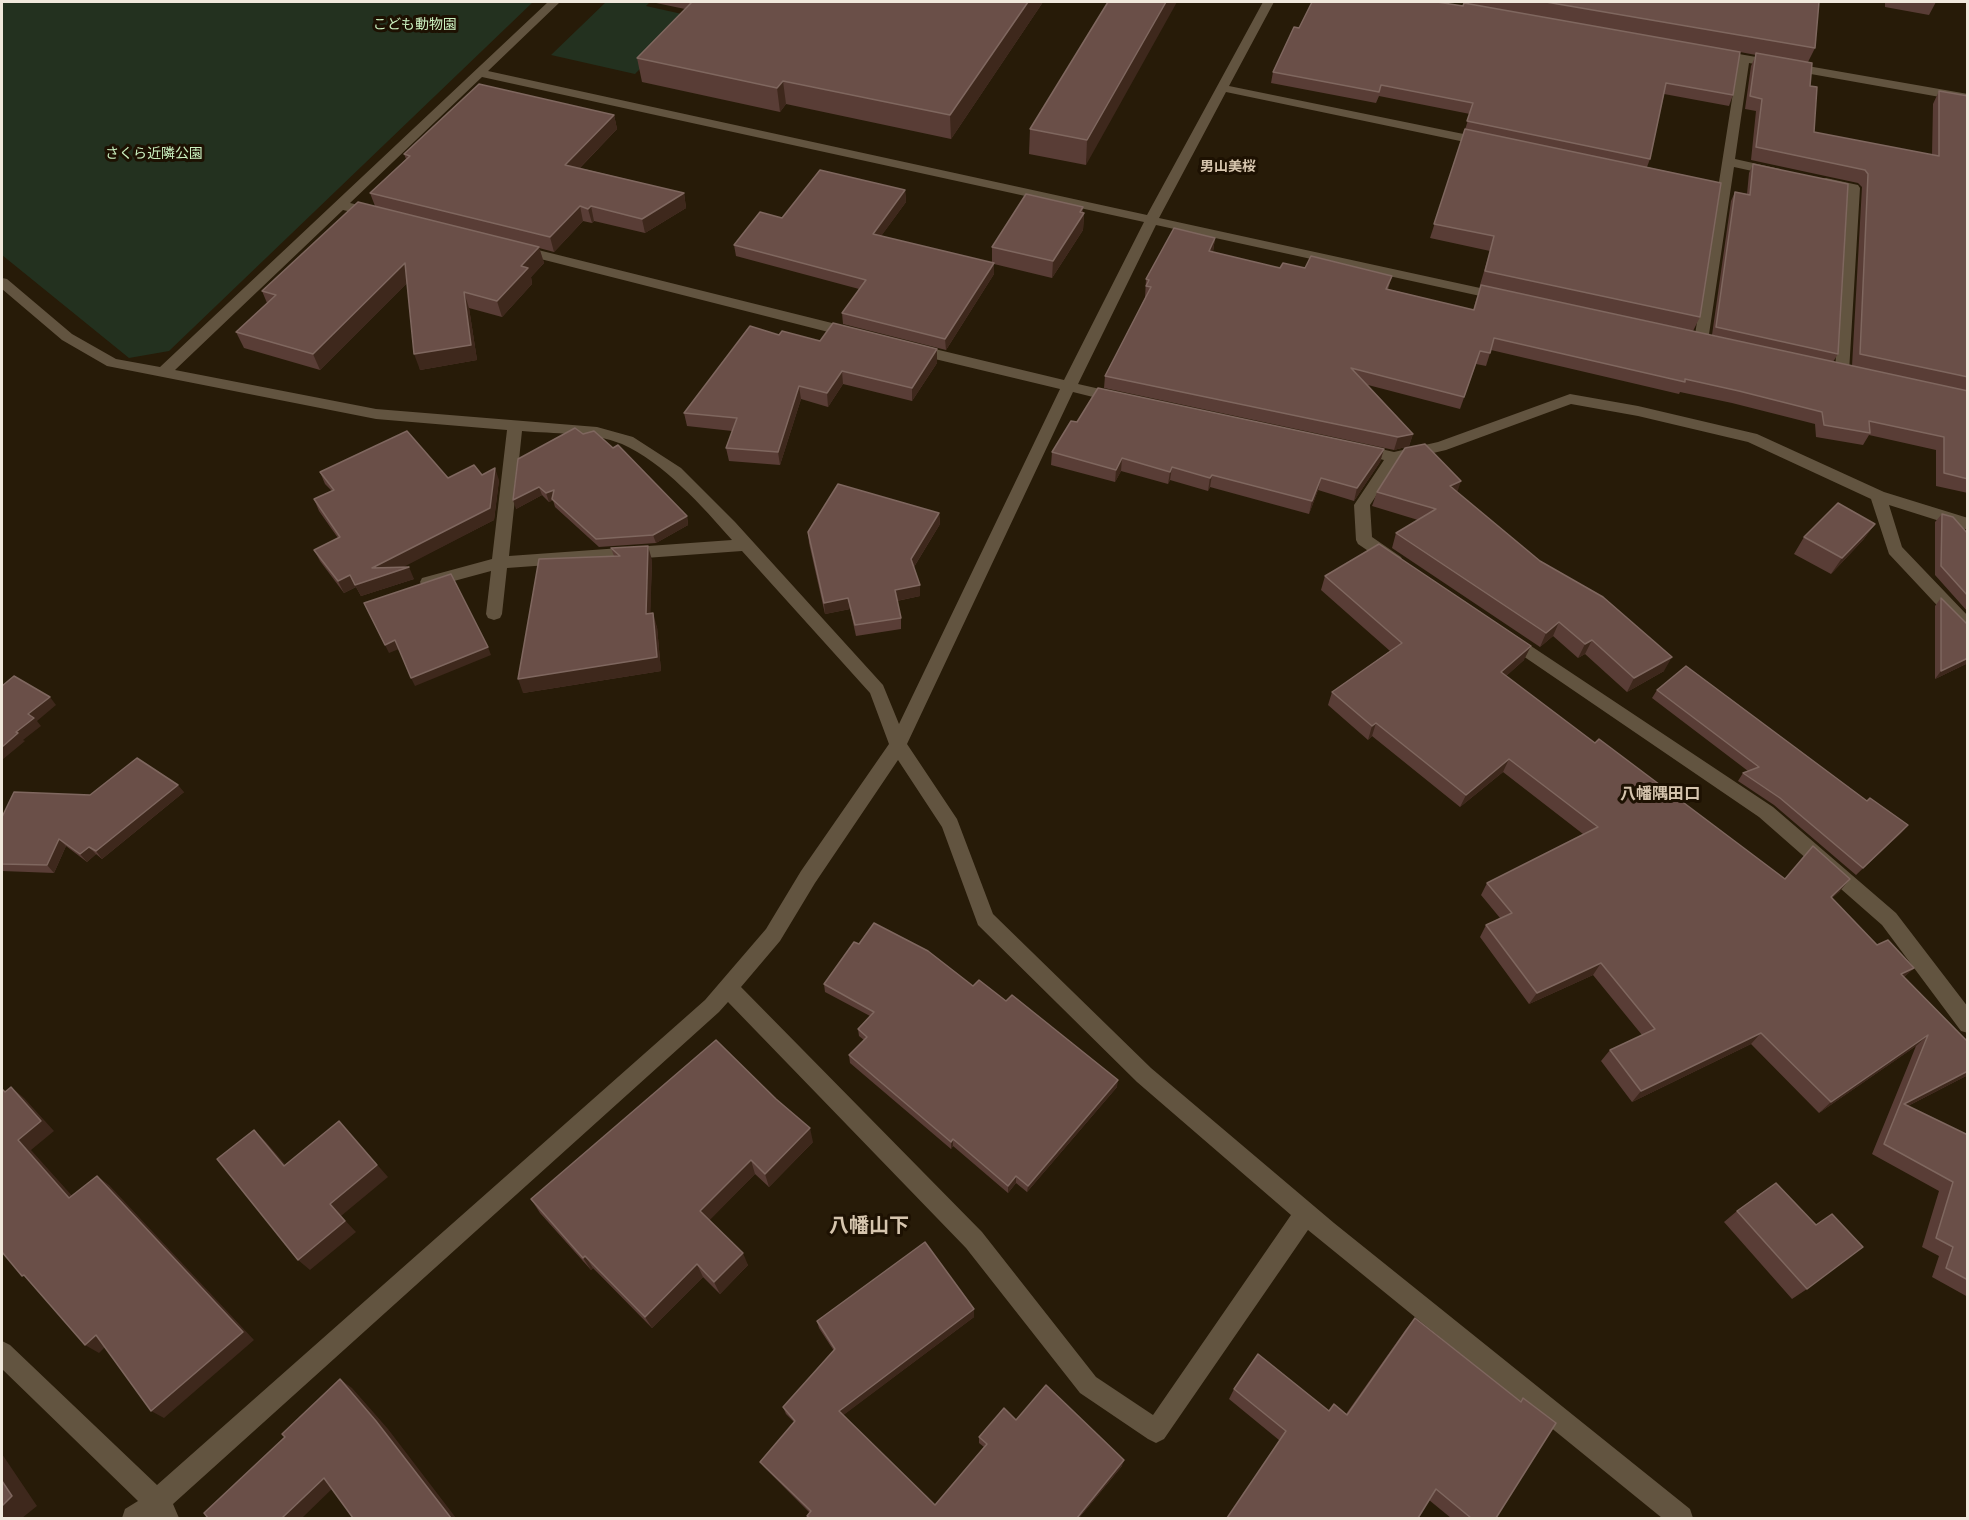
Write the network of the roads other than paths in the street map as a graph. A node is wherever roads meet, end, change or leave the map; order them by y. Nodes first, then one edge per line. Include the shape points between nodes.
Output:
1 (554, 2) edge
2 (1268, 2) edge
3 (1699, 50) edge
4 (1744, 58) junction
5 (479, 73) junction
6 (1222, 88) junction
7 (1968, 98) edge
8 (1502, 146) edge
9 (1729, 162) junction
10 (1785, 174) edge
11 (1808, 179) edge
12 (340, 205) junction
13 (386, 216) edge
14 (1152, 219) junction
15 (502, 245) edge
16 (2, 282) edge
17 (1514, 299) edge
18 (860, 335) edge
19 (1701, 341) edge
20 (895, 344) edge
21 (1842, 372) edge
22 (162, 374) junction
23 (1068, 388) junction
24 (1126, 400) edge
25 (515, 425) junction
26 (1347, 447) edge
27 (1394, 457) junction
28 (1878, 496) junction
29 (1968, 524) edge
30 (746, 545) junction
31 (502, 562) junction
32 (1412, 573) edge
33 (410, 588) edge
34 (494, 614) dead end
35 (1968, 627) edge
36 (1499, 631) edge
37 (898, 745) junction
38 (728, 988) junction
39 (1968, 1024) edge
40 (1306, 1213) junction
41 (2, 1353) edge
42 (162, 1510) edge
43 (134, 1518) edge
44 (1681, 1518) edge

1 - 5 street
2 - 6 street
3 - 4 street
4 - 7 street
4 - 9 street
5 - 12 street
5 - 14 street
6 - 8 street
6 - 14 street
9 - 10 street
9 - 19 street via 1718,191
11 - 21 street via 1853,188
12 - 13 street
12 - 22 street
14 - 17 street
14 - 23 street
15 - 18 street
16 - 22 street via 67,337 112,363
20 - 23 street
22 - 25 street via 376,414
23 - 24 street
23 - 37 street
25 - 30 street via 597,432 628,441 676,472
25 - 31 street
26 - 27 street
27 - 28 street via 1441,446 1570,399 1752,438
27 - 32 street via 1362,505 1364,540
28 - 29 street
28 - 35 street via 1895,550
30 - 31 street
30 - 37 street via 877,690
31 - 33 street
31 - 34 street
36 - 39 street via 1766,812 1889,919
37 - 38 street via 773,935
37 - 40 street via 950,824 985,919 1144,1075
38 - 40 street via 974,1240 1088,1385 1155,1431
38 - 42 street
40 - 44 street
41 - 42 street
42 - 43 street

